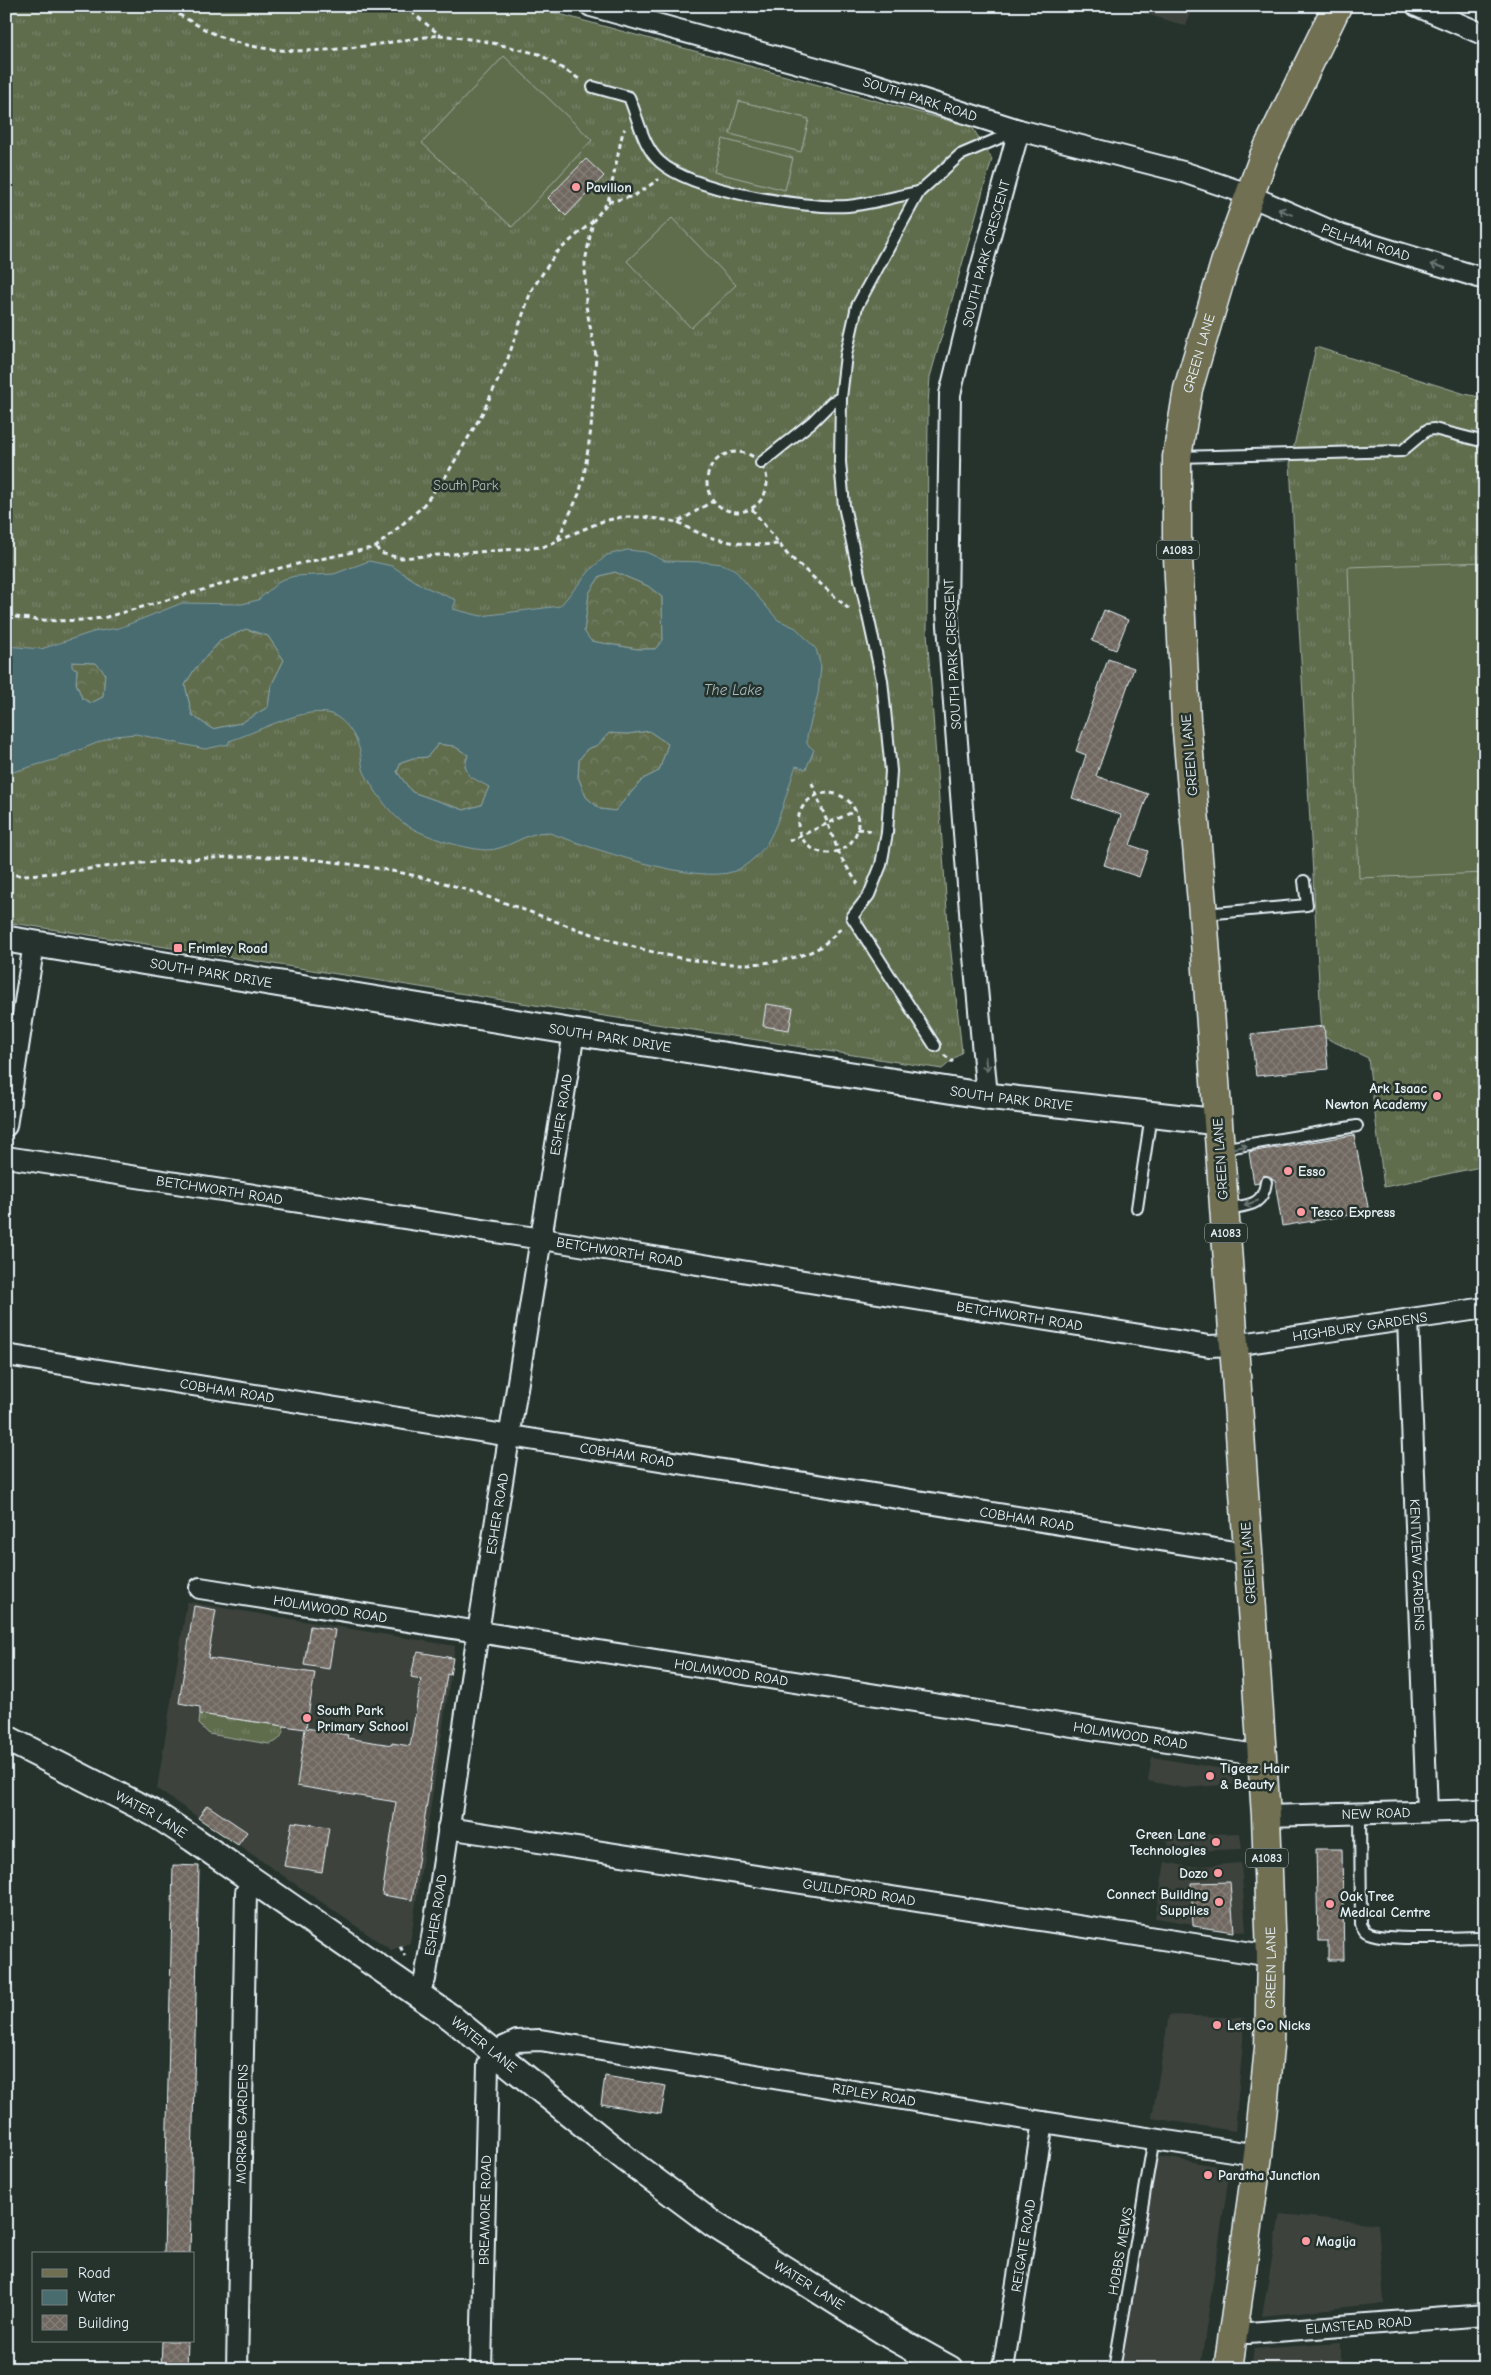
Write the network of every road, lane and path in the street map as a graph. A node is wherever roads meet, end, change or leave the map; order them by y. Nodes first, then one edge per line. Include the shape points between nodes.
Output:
1 (163, 6) edge
2 (404, 6) edge
3 (591, 6) edge
4 (1336, 6) edge
5 (1417, 6) edge
6 (440, 35) junction
7 (1485, 35) edge
8 (593, 87) joint
9 (639, 121) junction
10 (1019, 130) junction
11 (669, 168) junction
12 (919, 192) junction
13 (1250, 196) junction
14 (608, 202) junction
15 (594, 221) junction
16 (1485, 280) edge
17 (841, 398) junction
18 (1485, 442) edge
19 (1176, 457) junction
20 (760, 463) junction
21 (714, 501) junction
22 (752, 509) junction
23 (678, 522) junction
24 (557, 540) junction
25 (779, 544) junction
26 (376, 547) junction
27 (6, 615) edge
28 (869, 621) junction
29 (812, 783) dead end
30 (817, 795) junction
31 (855, 811) junction
32 (828, 823) junction
33 (800, 835) junction
34 (789, 841) dead end
35 (839, 851) junction
36 (6, 875) edge
37 (1304, 881) dead end
38 (870, 895) junction
39 (1203, 914) junction
40 (852, 917) junction
41 (6, 939) edge
42 (34, 943) junction
43 (574, 1032) junction
44 (935, 1046) dead end
45 (987, 1096) junction
46 (1152, 1114) junction
47 (1218, 1122) junction
48 (6, 1126) edge
49 (1357, 1126) dead end
50 (1220, 1150) junction
51 (6, 1157) edge
52 (1266, 1182) dead end
53 (1137, 1208) dead end
54 (1224, 1210) junction
55 (542, 1239) junction
56 (1485, 1308) edge
57 (1408, 1319) junction
58 (1234, 1345) junction
59 (6, 1355) edge
60 (510, 1435) junction
61 (1246, 1554) junction
62 (200, 1588) dead end
63 (478, 1632) junction
64 (6, 1738) edge
65 (1262, 1756) junction
66 (1485, 1810) edge
67 (1427, 1811) junction
68 (1360, 1814) junction
69 (1266, 1816) junction
70 (448, 1828) junction
71 (253, 1881) junction
72 (1485, 1941) edge
73 (1271, 1956) junction
74 (417, 1994) junction
75 (492, 2052) junction
76 (1043, 2122) junction
77 (1154, 2138) junction
78 (1258, 2155) junction
79 (1485, 2315) edge
80 (1233, 2330) junction
81 (237, 2369) edge
82 (481, 2369) edge
83 (950, 2369) edge
84 (1002, 2369) edge
85 (1114, 2369) edge
86 (1228, 2369) edge

1 - 6 path via 224,38 254,46 328,51
2 - 6 path
3 - 10 street, SOUTH PARK ROAD via 870,83
4 - 13 main road, GREEN LANE / A1083 via 1264,156
5 - 7 street
6 - 8 path via 539,54
8 - 9 lane via 629,98
9 - 11 lane via 648,147 660,163
9 - 14 path via 623,131
10 - 12 lane via 960,154
10 - 13 street, SOUTH PARK ROAD via 1183,172
10 -> 45 street, SOUTH PARK CRESCENT via 950,394 947,612
11 - 12 lane via 711,187 795,204 848,206
11 - 14 path via 656,183 634,196
12 - 17 lane via 857,306
16 -> 13 street, PELHAM ROAD via 1340,235
13 - 19 main road, GREEN LANE / A1083 via 1225,263 1188,390
14 - 15 path
15 - 24 path via 584,262 586,306 596,356 590,438 579,494
15 - 26 path via 556,253 531,291 519,331 496,386 446,476 421,508
17 - 20 lane via 832,402
17 - 28 lane via 840,462 844,506
18 - 19 lane via 1434,429 1427,430 1402,451
19 - 39 main road, GREEN LANE / A1083 via 1186,720
20 - 21 path via 741,452 719,458 707,477 707,488
20 - 22 path via 766,475 767,488
21 - 22 path via 729,512 741,513
21 - 23 path
22 - 25 path
23 - 24 path via 622,517
23 - 25 path via 718,540
24 - 26 path via 543,547 400,558 380,553
25 - 28 path via 862,622
26 - 27 path via 284,567 103,618 41,621
28 - 38 lane via 882,680 891,771 887,833 881,865
29 - 30 path
30 - 31 path via 826,793 843,797
30 - 32 path
30 - 33 path via 802,807 798,816
31 - 32 path
31 - 35 path via 858,820 855,836 846,848
32 - 33 path
32 - 35 path
33 - 34 path
33 - 35 path via 816,851
35 - 38 path via 860,888
36 - 40 path via 54,874 132,864 234,857 325,861 436,880 603,937 672,956 729,965 809,953 825,944
37 - 39 lane via 1307,905
38 - 40 lane
39 - 47 main road, GREEN LANE / A1083
40 - 44 lane
41 - 42 street, SOUTH PARK DRIVE
42 - 43 street, SOUTH PARK DRIVE
42 - 48 street
43 - 45 street, SOUTH PARK DRIVE
43 - 55 street, ESHER ROAD
45 - 46 street, SOUTH PARK DRIVE
46 - 47 street, SOUTH PARK DRIVE
46 - 53 lane
47 - 50 main road, GREEN LANE / A1083
50 -> 49 lane via 1260,1147
50 - 54 main road, GREEN LANE / A1083
51 - 55 street, BETCHWORTH ROAD
52 -> 54 lane via 1261,1199 1255,1204
54 - 58 main road, GREEN LANE / A1083
55 - 58 street, BETCHWORTH ROAD via 1199,1344
55 - 60 street, ESHER ROAD
56 - 57 street, HIGHBURY GARDENS
57 - 58 street, HIGHBURY GARDENS
57 - 67 street, KENTVIEW GARDENS
58 - 61 main road, GREEN LANE / A1083
59 - 60 street, COBHAM ROAD
60 - 61 street, COBHAM ROAD
60 - 63 street, ESHER ROAD
61 - 65 main road, GREEN LANE / A1083
62 - 63 street, HOLMWOOD ROAD
63 - 65 street, HOLMWOOD ROAD
63 - 70 street, ESHER ROAD
64 - 71 street, WATER LANE via 155,1814
65 - 69 main road, GREEN LANE / A1083
66 - 67 street, NEW ROAD
67 - 68 street, NEW ROAD
68 - 69 street, NEW ROAD
68 - 72 lane via 1361,1924 1364,1930 1371,1934 1399,1937 1478,1937
69 - 73 main road, GREEN LANE / A1083
70 - 73 street, GUILDFORD ROAD
70 - 74 street, ESHER ROAD via 425,1979
71 - 74 street, WATER LANE
71 - 81 street, MORRAB GARDENS via 246,1892
73 - 78 main road, GREEN LANE / A1083 via 1269,2048
74 - 75 street, WATER LANE
75 - 76 street, RIPLEY ROAD via 518,2042 540,2040
75 - 82 street, BREAMORE ROAD via 486,2097
75 - 83 street, WATER LANE via 713,2224 888,2335
76 - 77 street, RIPLEY ROAD
76 - 84 street, REIGATE ROAD
77 - 78 street, RIPLEY ROAD
77 - 85 lane, HOBBS MEWS
78 - 80 main road, GREEN LANE / A1083
79 - 80 street, ELMSTEAD ROAD via 1249,2333
80 - 86 main road, GREEN LANE / A1083

